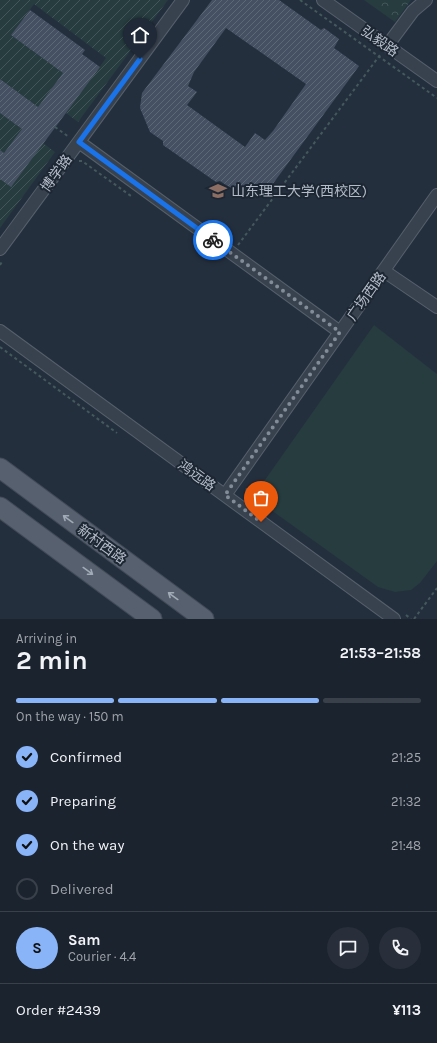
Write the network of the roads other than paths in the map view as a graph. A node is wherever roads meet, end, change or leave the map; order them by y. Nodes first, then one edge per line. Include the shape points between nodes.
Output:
1 (183, 0) edge
2 (323, 0) edge
3 (421, 0) edge
4 (426, 0) edge
5 (413, 11) junction
6 (387, 46) junction
7 (437, 81) edge
8 (75, 140) junction
9 (437, 196) edge
10 (2, 254) edge
11 (384, 270) junction
12 (437, 307) edge
13 (0, 331) edge
14 (340, 332) junction
15 (0, 468) edge
16 (225, 495) junction
17 (0, 507) edge
18 (400, 617) edge
19 (152, 619) edge
20 (204, 619) edge

1 - 8 street, 博学路
2 - 6 street, 弘毅路
3 - 5 street
4 - 5 street
5 - 6 street
6 - 7 street, 弘毅路
8 - 10 street, 博学路
8 - 14 street
9 - 11 street, 广场西路
11 - 12 street
11 - 14 street, 广场西路
13 - 16 street, 鸿远路
14 - 16 street, 广场西路
20 -> 15 main road, 新村西路
16 - 18 street, 鸿远路
17 -> 19 main road

